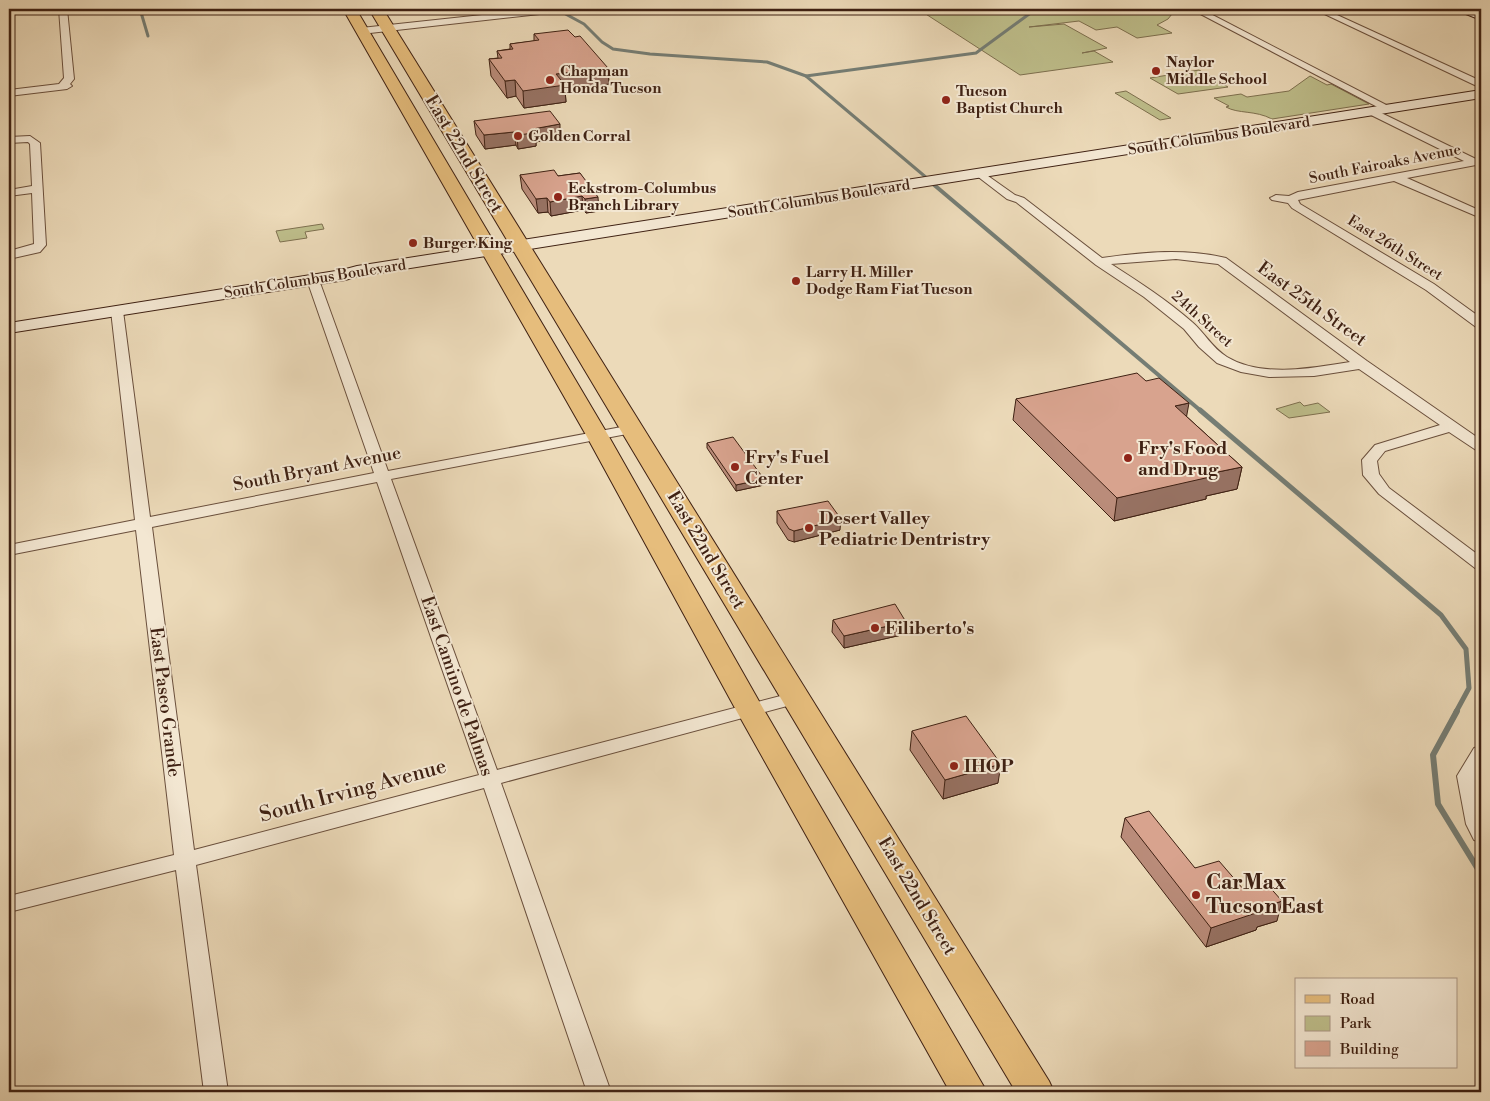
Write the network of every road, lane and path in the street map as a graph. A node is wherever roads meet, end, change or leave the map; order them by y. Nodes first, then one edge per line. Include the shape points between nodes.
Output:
1 (63, 9) edge
2 (349, 9) edge
3 (376, 9) edge
4 (558, 9) edge
5 (1195, 9) edge
6 (1318, 9) edge
7 (1465, 9) edge
8 (1481, 16) edge
9 (388, 28) junction
10 (361, 31) junction
11 (1481, 85) edge
12 (9, 93) edge
13 (1481, 94) edge
14 (1389, 109) junction
15 (1372, 111) junction
16 (34, 139) joint
17 (9, 140) edge
18 (1476, 162) edge
19 (984, 173) junction
20 (1395, 177) junction
21 (37, 189) junction
22 (9, 193) edge
23 (1276, 198) dead end
24 (1292, 200) junction
25 (1481, 215) edge
26 (519, 246) junction
27 (489, 250) junction
28 (9, 255) edge
29 (1100, 262) junction
30 (313, 280) junction
31 (117, 311) junction
32 (1481, 324) edge
33 (9, 328) edge
34 (1362, 364) junction
35 (1452, 426) junction
36 (632, 429) junction
37 (597, 435) junction
38 (1481, 447) edge
39 (383, 476) junction
40 (142, 523) junction
41 (9, 550) edge
42 (1481, 565) edge
43 (796, 698) junction
44 (750, 710) junction
45 (1481, 753) edge
46 (490, 778) junction
47 (1481, 835) edge
48 (185, 861) junction
49 (9, 904) edge
50 (216, 1092) edge
51 (599, 1092) edge
52 (969, 1092) edge
53 (1036, 1092) edge

1 - 12 street via 69,79 65,85
2 - 10 main road, East 22nd Street
3 - 9 main road, East 22nd Street
4 - 9 street
5 - 14 street
6 - 11 street
7 - 8 street
9 - 10 street
9 - 26 main road, East 22nd Street
10 - 27 main road, East 22nd Street
13 - 14 street, South Columbus Boulevard
14 - 15 street, South Columbus Boulevard
15 - 18 street
15 - 19 street, South Columbus Boulevard
16 - 17 street
16 - 21 street
18 - 20 street, South Fairoaks Avenue
19 - 26 street, South Columbus Boulevard
19 - 29 street, 24th Street via 1011,197 1020,200
20 - 24 street, South Fairoaks Avenue via 1298,195
20 - 25 street
21 - 22 street
21 - 28 street via 40,245 36,249
23 - 24 street, South Fairoaks Avenue
24 - 32 street, East 26th Street via 1296,206 1430,287
26 - 27 street, South Columbus Boulevard
26 - 36 main road, East 22nd Street
27 - 30 street, South Columbus Boulevard
27 - 37 main road, East 22nd Street
29 - 34 street, East 25th Street via 1176,255 1222,261
29 - 34 street, 24th Street via 1148,294 1189,326 1213,353 1232,364 1269,373 1314,372
30 - 31 street, South Columbus Boulevard
30 - 39 street, East Camino de Palmas
31 - 33 street, South Columbus Boulevard
31 - 40 street, East Paseo Grande
34 - 35 street, East 25th Street
35 - 38 street, East 25th Street
35 - 42 street via 1380,448 1369,460 1371,475 1384,491
36 - 37 street, South Bryant Avenue
36 - 43 main road, East 22nd Street
37 - 39 street, South Bryant Avenue
37 - 44 main road, East 22nd Street
39 - 40 street, South Bryant Avenue
39 - 46 street, East Camino de Palmas
40 - 41 street, South Bryant Avenue
40 - 48 street, East Paseo Grande
43 - 44 street, South Irving Avenue
43 - 53 main road, East 22nd Street
44 - 46 street, South Irving Avenue
44 - 52 main road, East 22nd Street
45 - 47 street via 1467,776
46 - 48 street, South Irving Avenue
46 - 51 street, East Camino de Palmas
48 - 49 street, South Irving Avenue
48 - 50 street, East Paseo Grande

